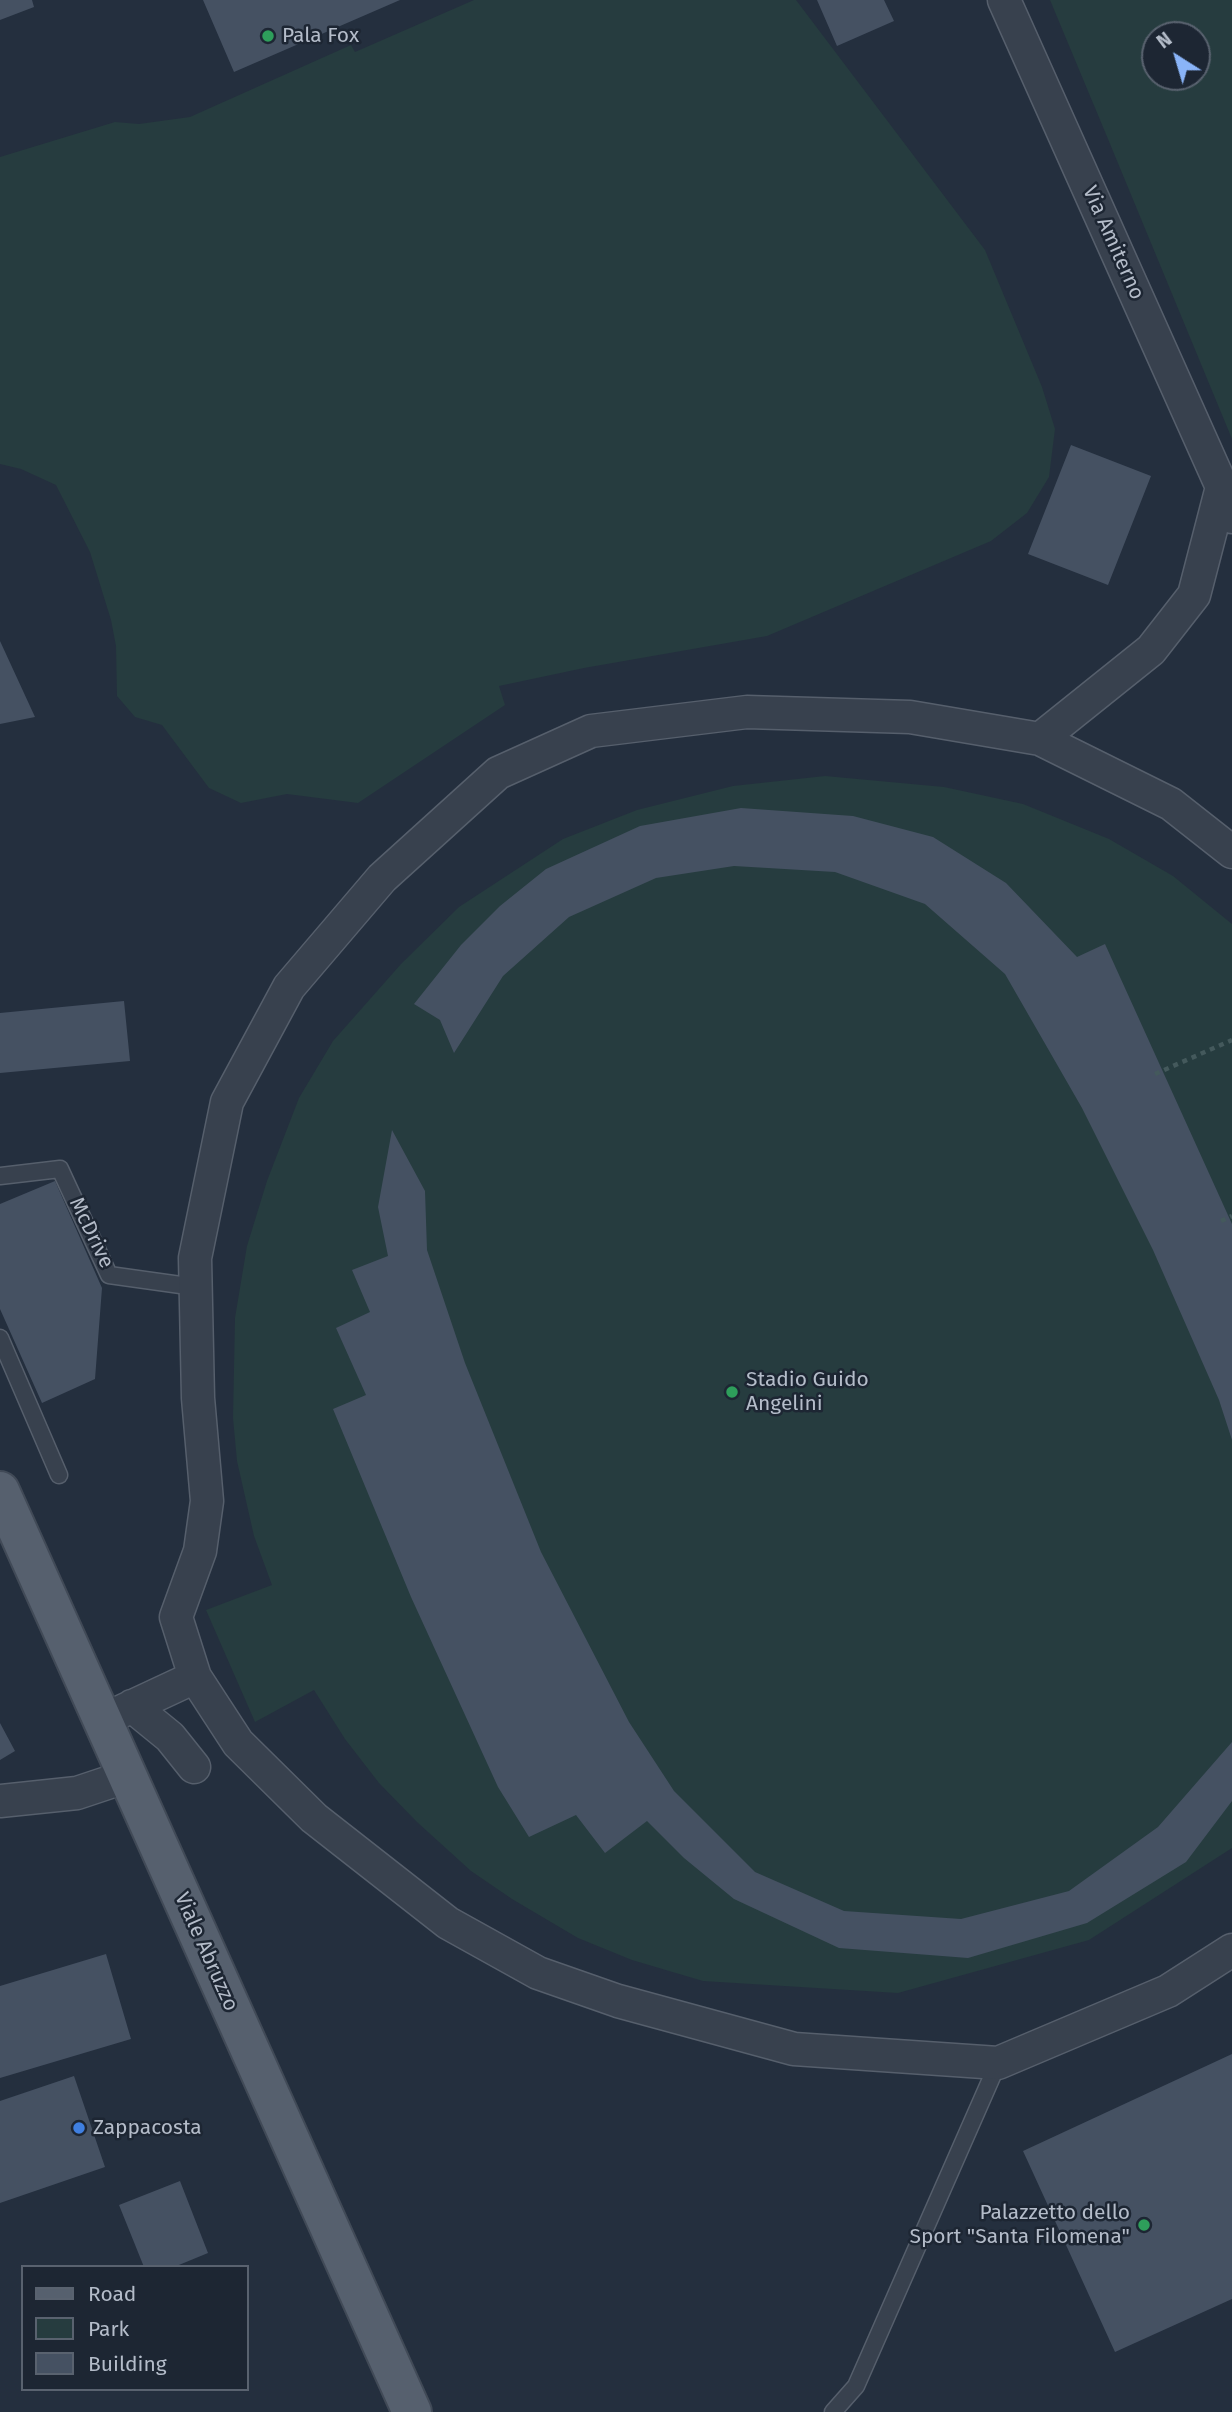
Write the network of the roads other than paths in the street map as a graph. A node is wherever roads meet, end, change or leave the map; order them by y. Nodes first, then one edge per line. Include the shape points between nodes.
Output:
1 (1004, 0) edge
2 (1222, 487) junction
3 (1232, 517) edge
4 (1040, 739) junction
5 (1232, 852) edge
6 (0, 1176) edge
7 (195, 1287) junction
8 (0, 1338) edge
9 (59, 1475) dead end
10 (0, 1491) edge
11 (195, 1676) junction
12 (118, 1713) junction
13 (194, 1767) dead end
14 (128, 1776) junction
15 (0, 1801) edge
16 (1232, 1950) edge
17 (998, 2063) junction
18 (412, 2412) edge
19 (833, 2412) edge

1 - 2 street, Via Amiterno
2 - 3 street, Via Amiterno
2 - 4 street via 1194,595 1151,650
4 - 5 street via 1171,804
4 - 7 street via 910,717 747,712 591,731 498,773 382,878 289,988 227,1102 195,1258
6 - 7 lane, McDrive via 60,1168 109,1275
7 - 11 street via 207,1501 200,1551 176,1617
8 - 9 lane
10 - 12 main road, Viale Abruzzo
11 - 12 street
11 - 17 street via 238,1743 314,1818 448,1923 538,1973 618,2001 794,2049
12 - 13 street via 170,1737
12 - 14 main road, Viale Abruzzo
14 - 15 street via 77,1793
14 - 18 main road, Viale Abruzzo
16 - 17 street via 1168,1990
17 - 19 lane via 856,2386

